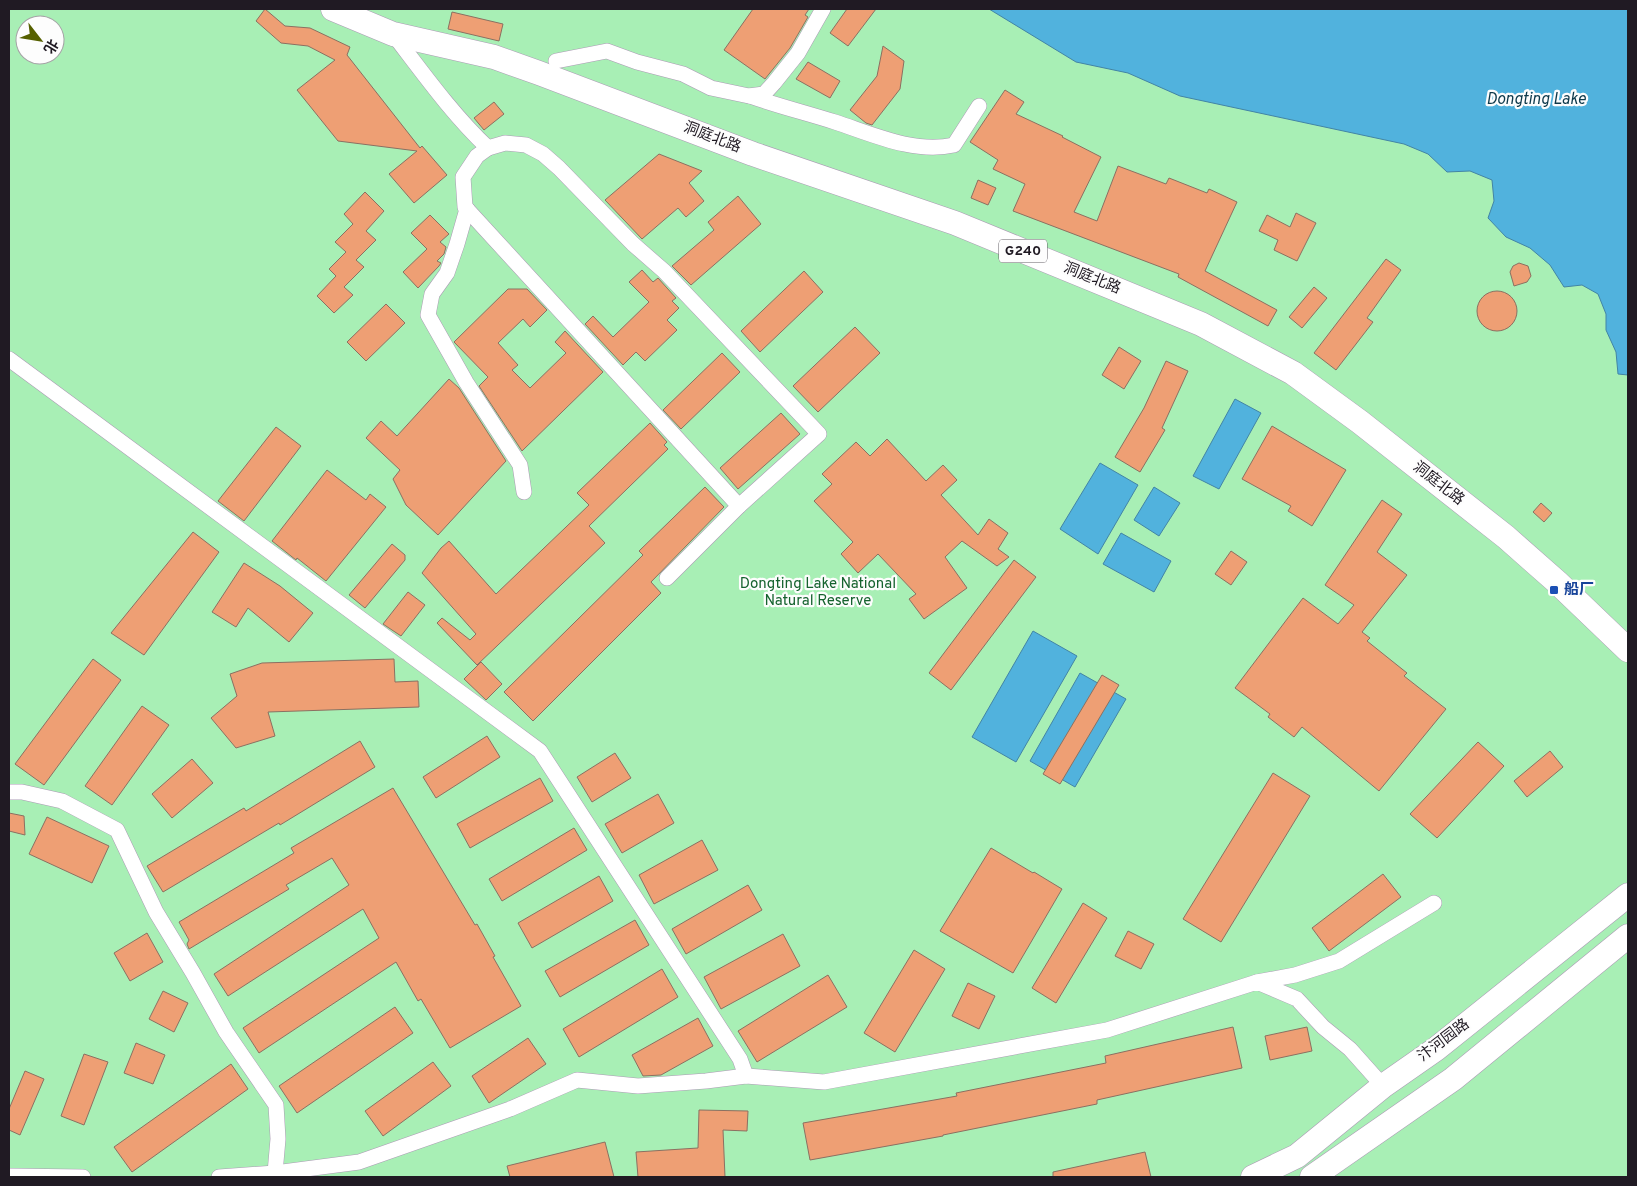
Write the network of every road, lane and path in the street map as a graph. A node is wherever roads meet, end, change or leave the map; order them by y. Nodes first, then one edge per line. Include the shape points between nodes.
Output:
1 (332, 9) edge
2 (351, 9) edge
3 (823, 9) edge
4 (393, 34) junction
5 (556, 61) junction
6 (749, 96) junction
7 (979, 106) dead end
8 (488, 148) junction
9 (467, 209) junction
10 (9, 359) edge
11 (524, 492) dead end
12 (739, 506) junction
13 (668, 578) dead end
14 (1628, 638) edge
15 (1628, 650) edge
16 (9, 792) edge
17 (1628, 895) edge
18 (1434, 903) dead end
19 (1628, 936) edge
20 (1257, 982) junction
21 (746, 1076) junction
22 (1383, 1086) junction
23 (275, 1173) junction
24 (9, 1176) edge
25 (83, 1177) edge
26 (219, 1177) edge
27 (1253, 1177) edge
28 (1312, 1177) edge

1 - 4 main road, 洞庭北路 / G240
2 - 5 main road, 洞庭北路 / G240 via 376,19 482,44 511,46
3 - 6 street via 798,53 774,83 764,94
4 - 8 street via 437,92
4 - 15 main road, 洞庭北路 / G240 via 494,57 539,72 753,154 955,223 1201,324 1293,373 1360,422 1506,537
5 - 6 street via 607,51 683,74 711,88
5 - 14 main road, 洞庭北路 / G240 via 736,139 986,226 1217,322 1287,359 1365,414 1495,516 1550,563
6 - 7 street via 897,142 940,148 954,145
8 - 9 street via 477,156 463,177
8 - 12 street via 505,143 526,145 554,163 664,271 818,434
9 - 11 street via 458,244 447,273 432,294 428,315 466,382 520,465
9 - 12 street
10 - 21 street via 540,751 740,1059
12 - 13 street
16 - 23 street via 62,801 117,830 156,912 226,1032 276,1105
17 - 22 main road, 汴河园路 via 1436,1049
18 - 20 street via 1339,962
19 - 28 main road via 1454,1079
20 - 21 street via 1107,1030 824,1082
20 - 22 street via 1296,999 1350,1049
21 - 23 street via 638,1086 577,1080 510,1109 359,1162
22 - 27 main road, 汴河园路 via 1297,1156
23 - 26 street
24 - 25 street

